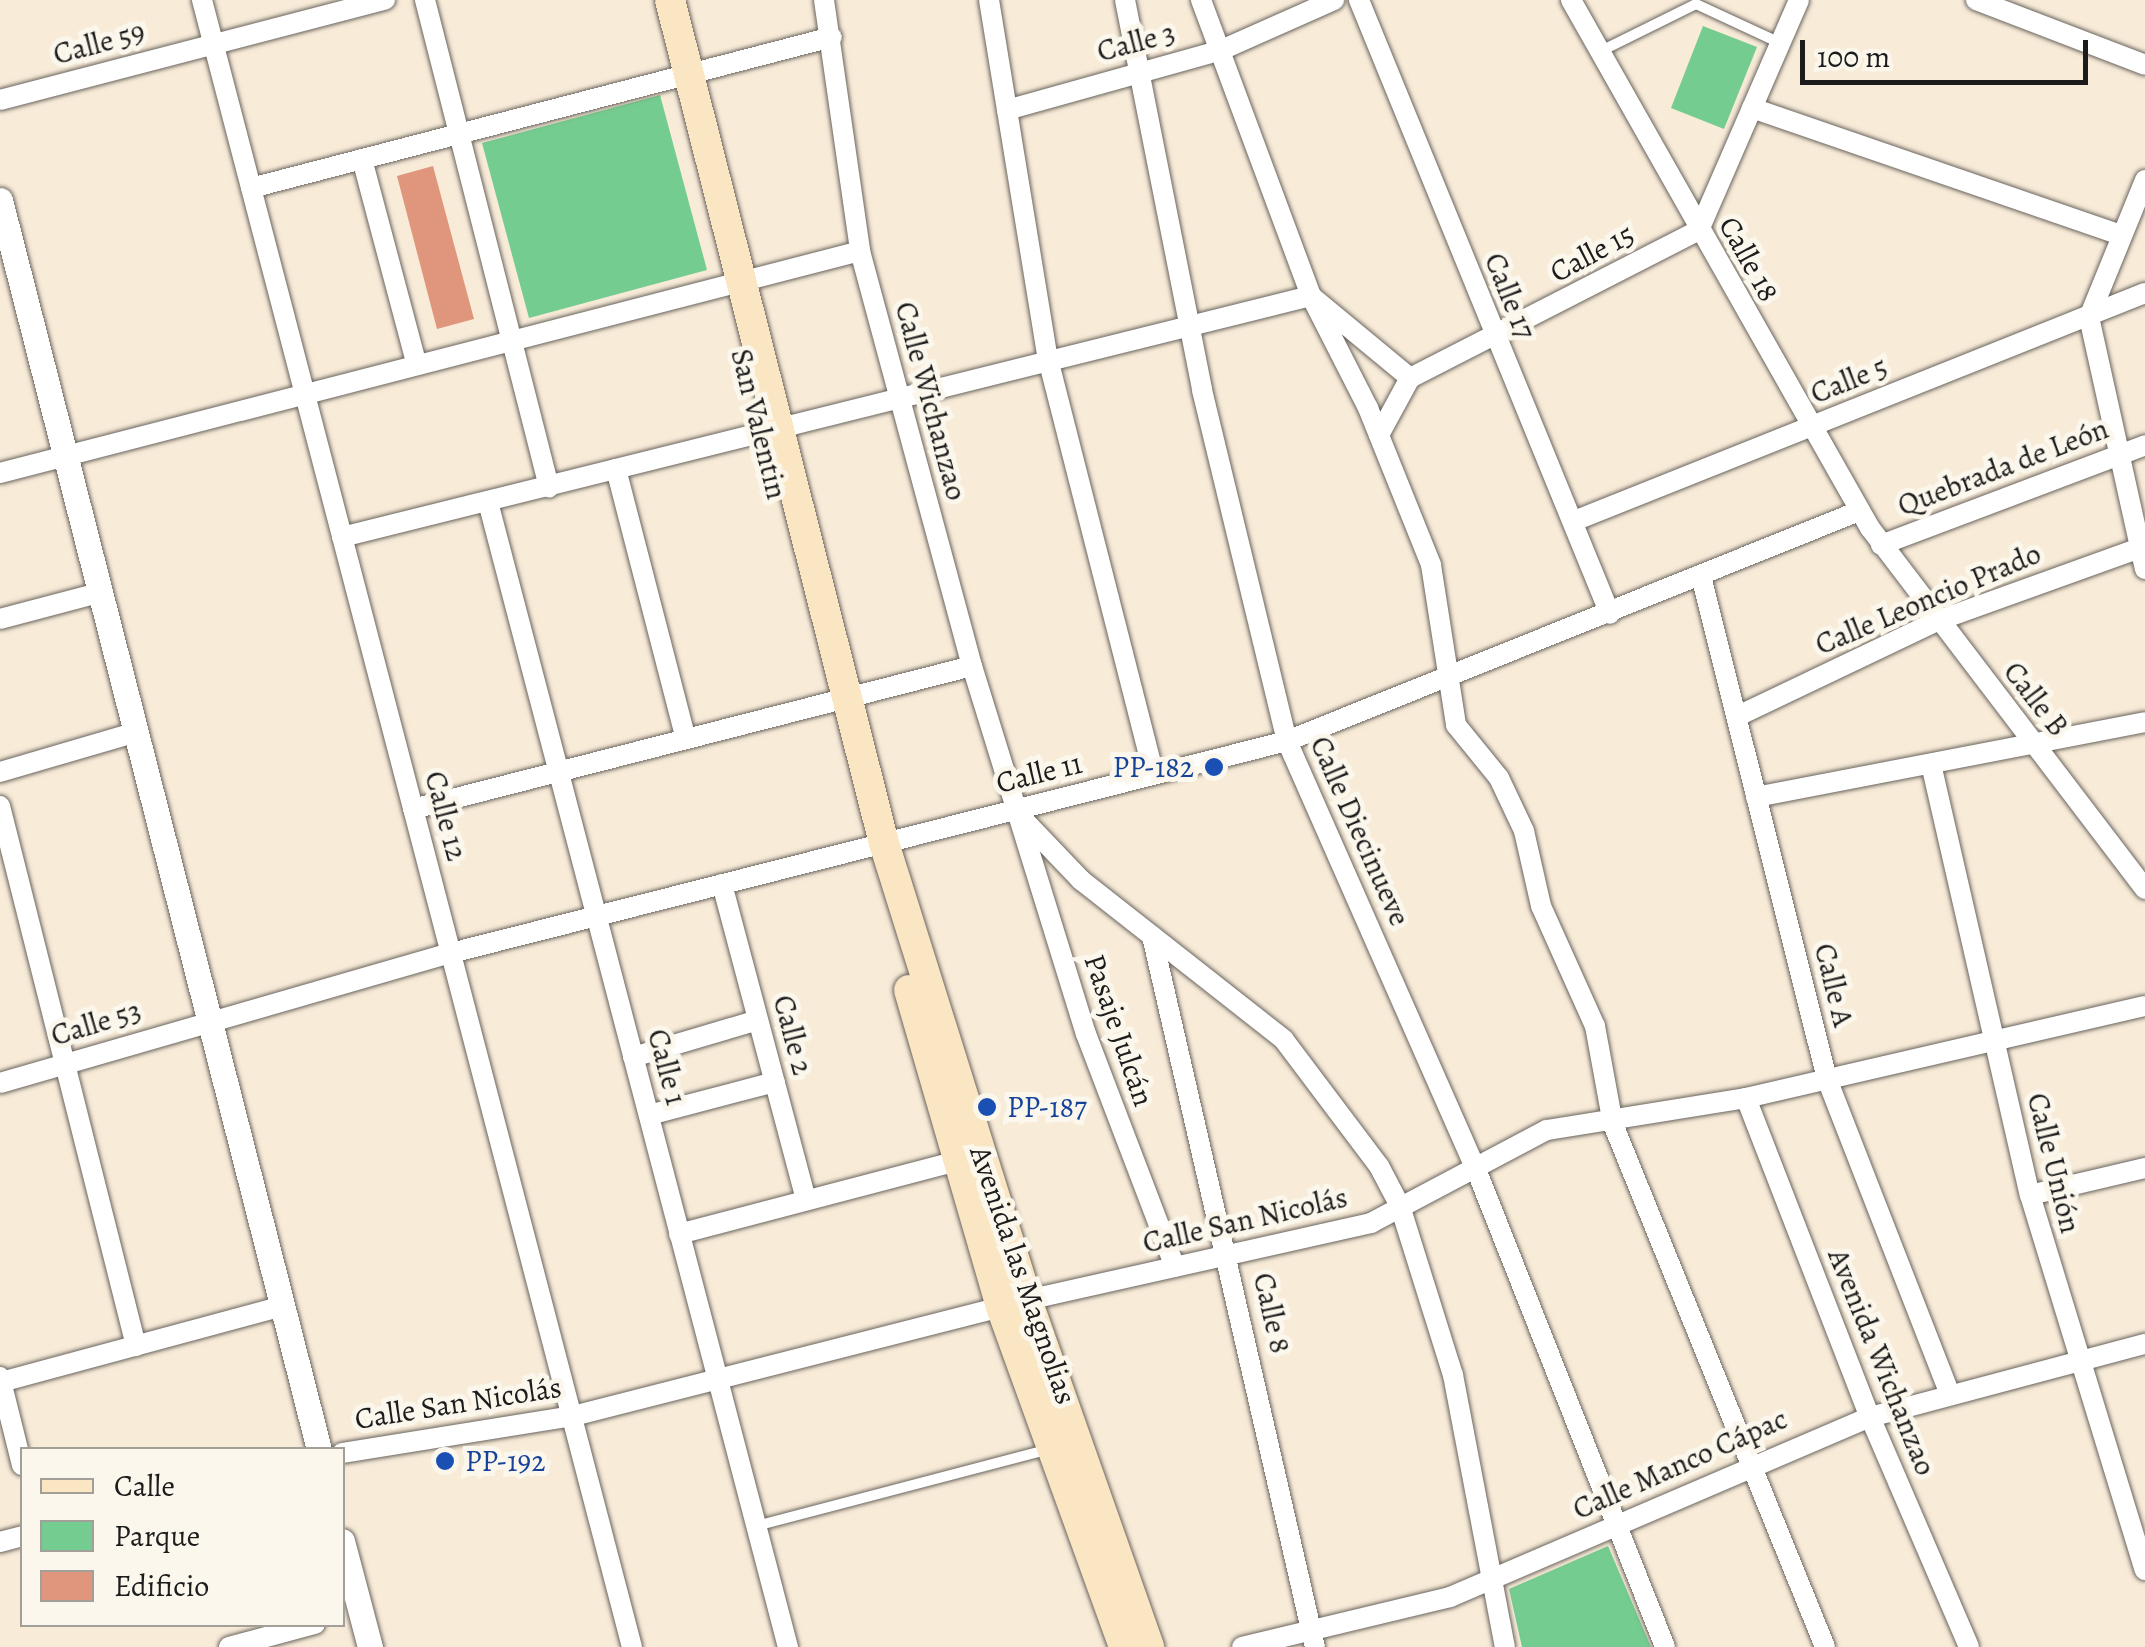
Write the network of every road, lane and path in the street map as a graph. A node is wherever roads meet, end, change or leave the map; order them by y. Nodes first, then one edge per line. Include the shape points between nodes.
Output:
1 (202, 0) edge
2 (385, 0) edge
3 (425, 0) edge
4 (651, 0) edge
5 (670, 0) edge
6 (824, 0) edge
7 (988, 0) edge
8 (1125, 0) edge
9 (1201, 0) edge
10 (1334, 0) edge
11 (1359, 0) edge
12 (1571, 0) edge
13 (1799, 0) edge
14 (1976, 0) edge
15 (355, 4) edge
16 (832, 37) junction
17 (1780, 43) junction
18 (214, 44) junction
19 (1219, 51) junction
20 (1600, 52) junction
21 (2145, 64) edge
22 (1139, 72) junction
23 (680, 77) junction
24 (0, 100) edge
25 (1752, 108) junction
26 (1006, 110) junction
27 (458, 134) junction
28 (362, 159) junction
29 (2145, 180) edge
30 (251, 188) junction
31 (0, 200) edge
32 (1698, 230) junction
33 (2121, 235) junction
34 (860, 251) junction
35 (732, 284) junction
36 (2145, 293) edge
37 (1310, 296) junction
38 (2089, 317) junction
39 (1191, 323) junction
40 (1495, 340) junction
41 (509, 341) junction
42 (1048, 359) junction
43 (417, 365) junction
44 (1410, 378) junction
45 (305, 394) junction
46 (899, 396) junction
47 (1809, 428) junction
48 (769, 430) junction
49 (1379, 435) junction
50 (2145, 445) edge
51 (2122, 454) junction
52 (68, 455) junction
53 (616, 469) junction
54 (0, 473) edge
55 (549, 487) junction
56 (488, 502) junction
57 (1859, 511) junction
58 (1574, 521) junction
59 (342, 537) junction
60 (1881, 545) junction
61 (2143, 546) edge
62 (2145, 569) edge
63 (1701, 576) junction
64 (102, 592) junction
65 (1610, 614) junction
66 (0, 619) edge
67 (1937, 621) junction
68 (972, 666) junction
69 (1445, 682) junction
70 (838, 700) junction
71 (1738, 716) junction
72 (2145, 722) edge
73 (137, 732) junction
74 (686, 739) junction
75 (1286, 741) junction
76 (2032, 744) junction
77 (1931, 764) junction
78 (0, 772) edge
79 (558, 772) junction
80 (1154, 774) junction
81 (1756, 798) junction
82 (0, 806) edge
83 (413, 809) junction
84 (1014, 810) junction
85 (876, 845) junction
86 (722, 884) junction
87 (2145, 889) edge
88 (595, 917) junction
89 (1152, 936) junction
90 (451, 954) junction
91 (2145, 1006) edge
92 (209, 1020) junction
93 (758, 1020) junction
94 (1993, 1040) junction
95 (633, 1057) junction
96 (66, 1064) junction
97 (1827, 1079) junction
98 (0, 1082) edge
99 (775, 1082) junction
100 (1746, 1098) junction
101 (649, 1115) junction
102 (1613, 1124) junction
103 (958, 1161) junction
104 (1474, 1164) junction
105 (2145, 1168) edge
106 (2030, 1195) junction
107 (806, 1200) junction
108 (1400, 1206) junction
109 (679, 1234) junction
110 (1227, 1255) junction
111 (1174, 1267) junction
112 (1014, 1304) junction
113 (282, 1306) junction
114 (2145, 1344) edge
115 (136, 1346) junction
116 (2077, 1361) junction
117 (719, 1376) junction
118 (1, 1380) edge
119 (1950, 1395) junction
120 (573, 1416) junction
121 (1870, 1417) junction
122 (318, 1447) edge
123 (1055, 1448) junction
124 (345, 1453) edge
125 (20, 1457) edge
126 (1751, 1463) junction
127 (1615, 1524) junction
128 (760, 1525) junction
129 (345, 1562) edge
130 (2145, 1570) edge
131 (1492, 1580) junction
132 (352, 1615) edge
133 (304, 1627) edge
134 (1314, 1639) edge
135 (229, 1647) edge
136 (370, 1647) edge
137 (632, 1647) edge
138 (788, 1647) edge
139 (1124, 1647) edge
140 (1149, 1647) edge
141 (1242, 1647) edge
142 (1505, 1647) edge
143 (1665, 1647) edge
144 (1825, 1647) edge
145 (1970, 1647) edge

1 - 18 street, Calle 12
2 - 15 street, Calle 59
3 - 27 street
4 - 23 main road, San Valentin
5 - 23 main road, San Valentin
6 - 16 street, Calle Wichanzao
7 - 26 street
8 - 22 street, Calle Diecinueve
9 - 19 street
10 - 19 street, Calle 3
11 - 40 street, Calle 17
12 - 20 street, Calle 18
13 - 17 street
14 - 21 street
15 - 18 street, Calle 59
16 - 23 street
16 - 34 street, Calle Wichanzao
17 - 20 lane via 1696,4
17 - 25 street
18 - 24 street, Calle 59
18 - 30 street, Calle 12
19 - 22 street, Calle 3
19 - 37 street
20 - 32 street, Calle 18
22 - 26 street, Calle 3
22 - 39 street, Calle Diecinueve
23 - 27 street
23 - 35 main road, San Valentin
25 - 32 street
25 - 33 street
26 - 42 street
27 - 28 street
27 - 41 street
28 - 30 street
28 - 43 street
29 - 33 street
30 - 45 street, Calle 12
31 - 52 street
32 - 40 street, Calle 15
32 - 47 street, Calle 18
33 - 38 street
34 - 35 street
34 - 46 street, Calle Wichanzao
35 - 41 street
35 - 48 main road, San Valentin
36 - 38 street, Calle 5
37 - 39 street
37 - 44 street
37 - 49 street
38 - 47 street, Calle 5
38 - 51 street
39 - 42 street
39 - 75 street, Calle Diecinueve
40 - 44 street, Calle 15
40 - 58 street, Calle 17
41 - 43 street
41 - 55 street
42 - 46 street
42 - 80 street
43 - 45 street
44 - 49 street
45 - 52 street
45 - 59 street, Calle 12
46 - 48 street
46 - 68 street, Calle Wichanzao
47 - 57 street, Calle 18
47 - 58 street, Calle 5
48 - 53 street
48 - 70 main road, San Valentin
49 - 69 street via 1431,565
50 - 51 street, Quebrada de León
51 - 60 street, Quebrada de León
51 - 61 street
52 - 54 street
52 - 64 street
53 - 55 street
53 - 74 street
55 - 56 street
56 - 59 street
56 - 79 street, Calle 1
57 - 60 street, Calle 18
57 - 63 street, Calle 11
58 - 65 street, Calle 17
59 - 83 street, Calle 12
60 - 67 street, Calle B
61 - 62 street
61 - 67 street, Calle Leoncio Prado
63 - 65 street, Calle 11
63 - 71 street, Calle A
64 - 66 street
64 - 73 street
65 - 69 street, Calle 11
67 - 71 street, Calle Leoncio Prado
67 - 76 street, Calle B
68 - 70 street
68 - 84 street, Calle Wichanzao
69 - 75 street, Calle 11
69 - 102 street via 1456,725 1499,778 1524,830 1541,906 1595,1026
70 - 74 street
70 - 85 main road, San Valentin
71 - 81 street, Calle A
72 - 76 street
73 - 78 street
73 - 92 street
74 - 79 street
75 - 80 street, Calle 11
75 - 104 street, Calle Diecinueve
76 - 77 street
76 - 87 street, Calle B
77 - 81 street
77 - 94 street, Calle Unión
79 - 83 street
79 - 88 street, Calle 1
80 - 84 street, Calle 11
81 - 97 street, Calle A
82 - 96 street
83 - 90 street, Calle 12
84 - 85 street, Calle 11
84 - 89 street via 1081,880
84 - 111 street, Pasaje Julcán via 1086,1034
85 - 86 street, Calle 11
85 - 103 main road, Avenida las Magnolias
85 - 112 main road, Avenida las Magnolias
86 - 88 street, Calle 11
86 - 93 street, Calle 2
88 - 90 street, Calle 11
88 - 95 street, Calle 1
89 - 108 street via 1284,1040 1334,1100
89 - 110 street, Calle 8
90 - 92 street, Calle 11
90 - 120 street, Calle 12
91 - 94 street, Calle San Nicolás
92 - 96 street, Calle 53
92 - 113 street
93 - 95 street
93 - 99 street, Calle 2
94 - 97 street, Calle San Nicolás
94 - 106 street, Calle Unión
95 - 101 street, Calle 1
96 - 98 street, Calle 53
96 - 115 street
97 - 100 street, Calle San Nicolás
97 - 119 street, Calle A
99 - 101 street
99 - 107 street, Calle 2
100 - 102 street, Calle San Nicolás
100 - 121 street, Avenida Wichanzao
101 - 109 street, Calle 1
102 - 104 street, Calle San Nicolás via 1547,1130
102 - 126 street
103 - 107 street
103 - 112 main road, Avenida las Magnolias
104 - 108 street, Calle San Nicolás
104 - 127 street, Calle Diecinueve
105 - 106 street
106 - 116 street, Calle Unión
107 - 109 street
108 - 110 street, Calle San Nicolás via 1370,1223
108 - 131 street via 1453,1375
109 - 117 street, Calle 1
110 - 111 street, Calle San Nicolás
110 - 134 street, Calle 8
111 - 112 street, Calle San Nicolás
112 - 117 street, Calle San Nicolás
112 - 123 main road, Avenida las Magnolias
112 - 140 main road, Avenida las Magnolias
113 - 115 street
113 - 122 street
114 - 116 street, Calle Manco Cápac
115 - 118 street
116 - 119 street, Calle Manco Cápac
116 - 130 street, Calle Unión
117 - 120 street, Calle San Nicolás
117 - 128 street, Calle 1
118 - 125 street
119 - 121 street, Calle Manco Cápac
120 - 124 street, Calle San Nicolás
120 - 137 street, Calle 12
121 - 126 street, Calle Manco Cápac
121 - 145 street, Avenida Wichanzao
123 - 128 lane
123 - 139 main road, Avenida las Magnolias
126 - 127 street, Calle Manco Cápac
126 - 144 street
127 - 131 street, Calle Manco Cápac
127 - 143 street, Calle Diecinueve
128 - 138 street, Calle 1
129 - 132 street
131 - 134 street, Calle Manco Cápac
131 - 142 street
132 - 136 street
133 - 135 street
134 - 141 street, Calle Manco Cápac

